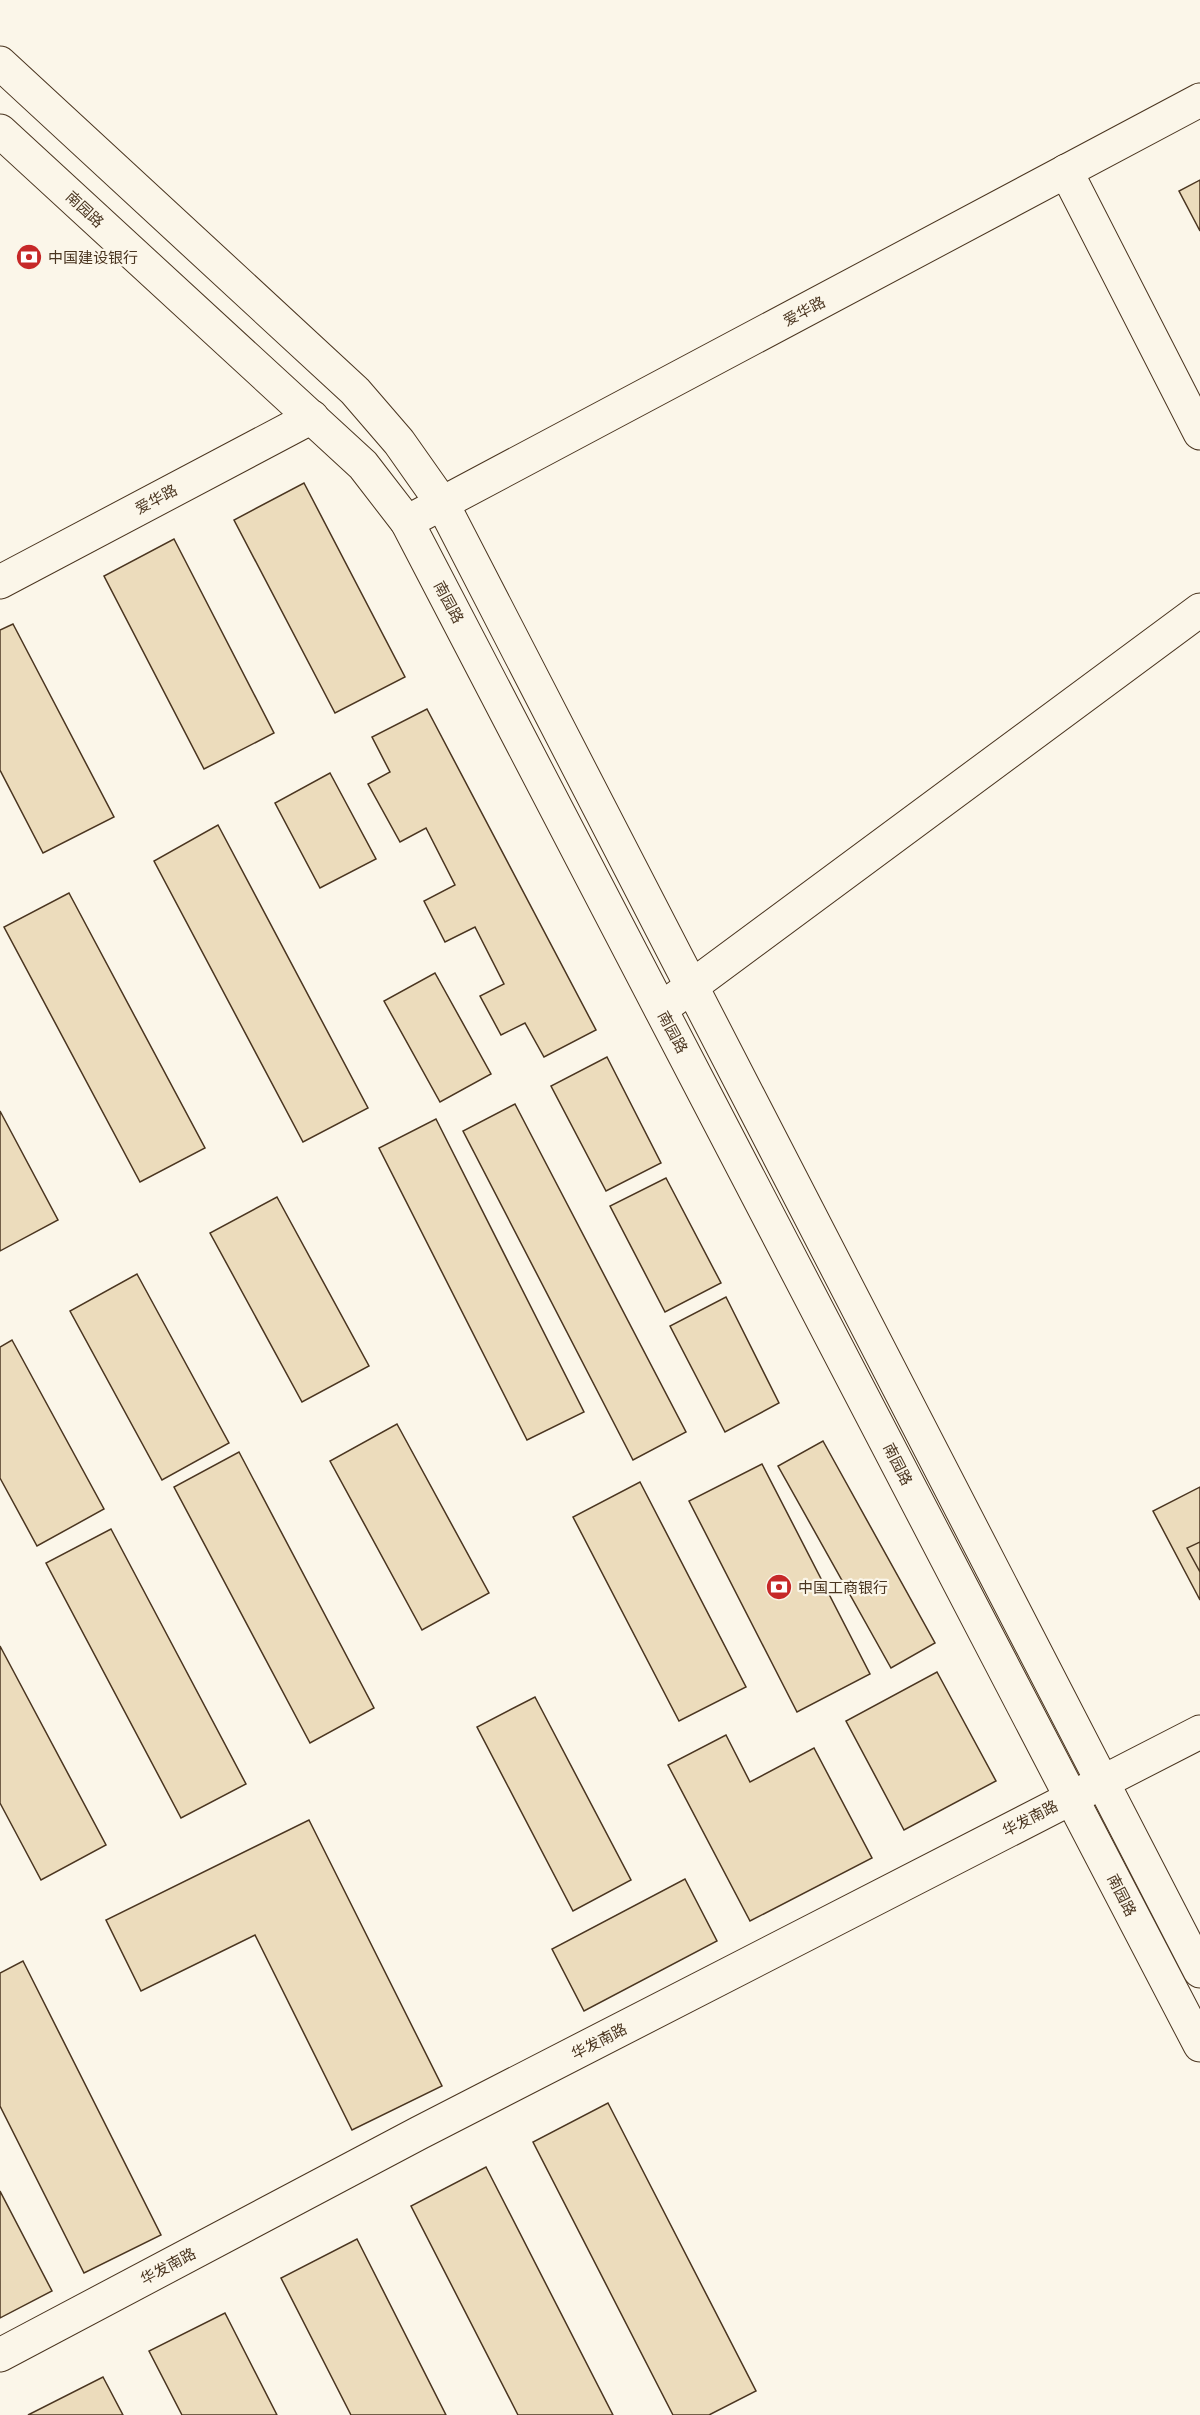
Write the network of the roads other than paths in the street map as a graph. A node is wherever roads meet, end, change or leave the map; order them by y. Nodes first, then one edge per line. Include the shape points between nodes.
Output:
1 (0, 63) edge
2 (1200, 100) edge
3 (0, 131) edge
4 (1066, 171) junction
5 (312, 417) junction
6 (1200, 433) edge
7 (442, 503) junction
8 (407, 522) junction
9 (0, 582) edge
10 (1200, 610) edge
11 (691, 987) junction
12 (661, 1009) junction
13 (1200, 1732) edge
14 (1101, 1781) junction
15 (1071, 1797) junction
16 (1200, 1971) edge
17 (1200, 2045) edge
18 (0, 2355) edge

1 - 7 main road via 355,391 399,442
2 - 4 main road, 爱华路
3 - 5 main road, 南园路
4 - 6 main road
4 - 7 main road, 爱华路
5 - 8 main road, 南园路 via 363,465
5 - 9 main road, 爱华路
7 - 8 main road, 爱华路
7 - 11 main road
8 - 12 main road, 南园路
10 - 11 main road
11 - 12 main road
11 - 14 main road
12 - 15 main road, 南园路
13 - 14 main road, 华发南路
14 - 15 main road, 华发南路
14 - 16 main road
15 - 17 main road, 南园路
15 - 18 main road, 华发南路 via 419,2133

